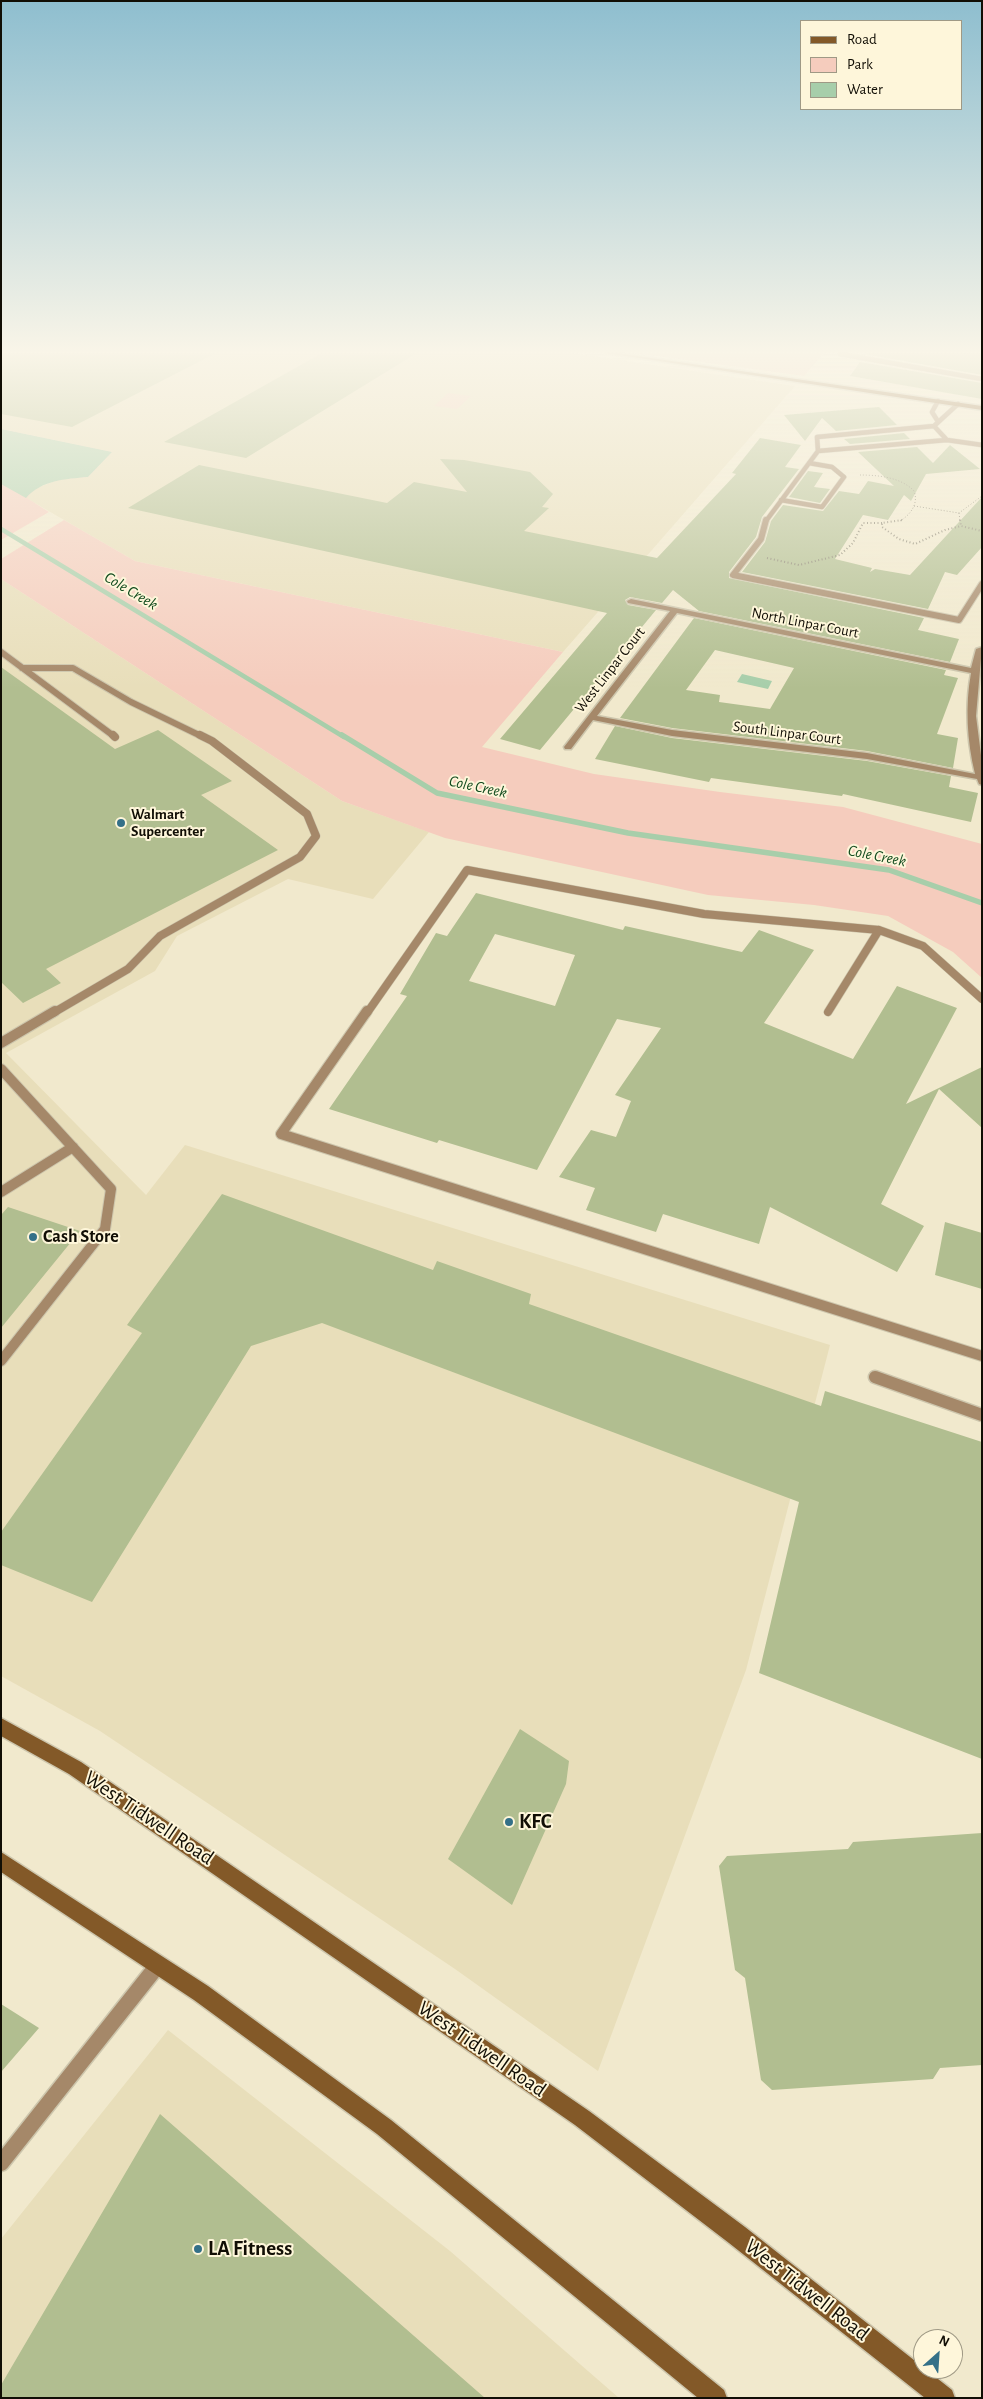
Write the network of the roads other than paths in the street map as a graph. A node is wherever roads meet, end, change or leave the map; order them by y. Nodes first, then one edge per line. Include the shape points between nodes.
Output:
1 (808, 465) edge
2 (820, 465) edge
3 (781, 500) junction
4 (982, 584) edge
5 (631, 601) dead end
6 (675, 610) junction
7 (980, 650) dead end
8 (1, 652) edge
9 (22, 668) junction
10 (973, 671) junction
11 (970, 710) junction
12 (982, 711) edge
13 (590, 717) junction
14 (115, 737) dead end
15 (568, 747) dead end
16 (981, 780) edge
17 (878, 930) junction
18 (982, 999) edge
19 (828, 1012) dead end
20 (1, 1043) edge
21 (1, 1069) edge
22 (73, 1147) junction
23 (1, 1192) edge
24 (982, 1356) edge
25 (1, 1361) edge
26 (875, 1377) dead end
27 (982, 1414) edge
28 (1, 1726) edge
29 (1, 1861) edge
30 (158, 1965) junction
31 (1, 2163) edge
32 (716, 2398) edge
33 (944, 2398) edge

1 - 3 lane
2 - 3 lane via 832,467 844,477 822,508
3 - 4 lane via 766,520 761,539 733,575 958,620
5 - 6 street, North Linpar Court
6 - 10 street, North Linpar Court
6 - 13 street, West Linpar Court
7 - 10 street
8 - 9 lane
9 - 14 lane
9 - 20 lane via 73,668 131,702 212,741 307,814 316,836 300,857 160,936 128,969
10 - 11 street
11 - 12 street
11 - 16 street
13 - 15 street, West Linpar Court
13 - 16 street, South Linpar Court via 672,734 867,756
17 - 18 lane via 923,946
17 - 19 lane
17 - 24 lane via 704,914 468,870 281,1134
21 - 22 lane
22 - 23 lane
22 - 25 lane via 111,1189 105,1229
26 - 27 lane
28 - 33 main road, West Tidwell Road via 75,1768 582,2118
29 - 30 main road
30 - 31 lane
30 - 32 main road via 384,2127

